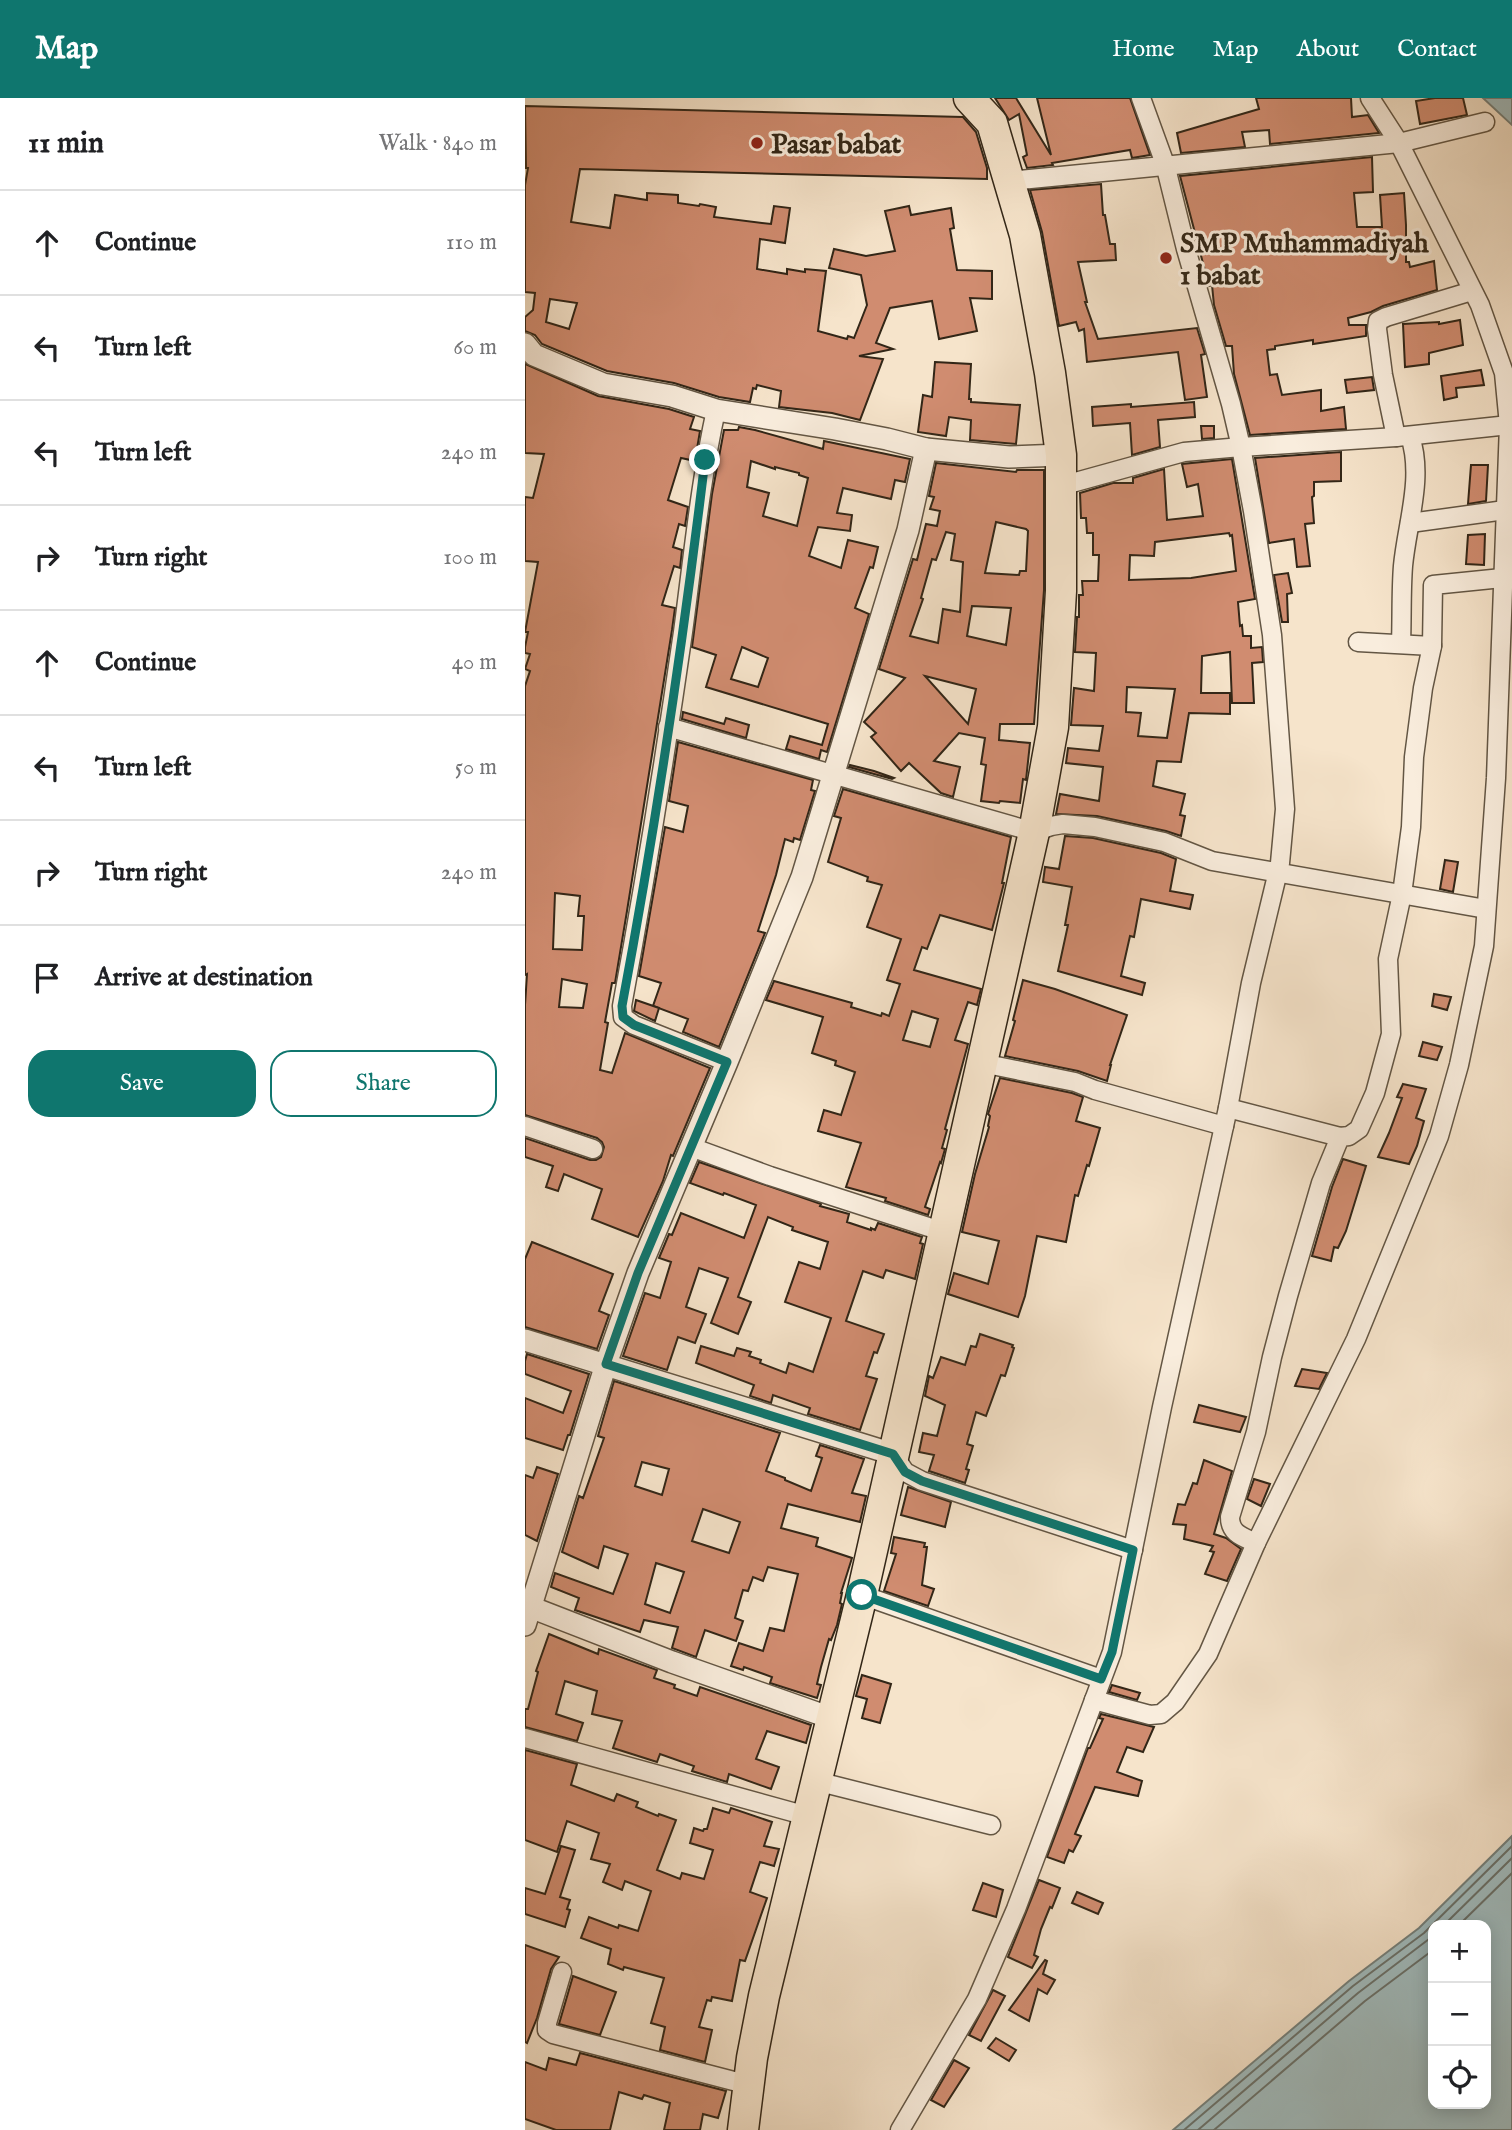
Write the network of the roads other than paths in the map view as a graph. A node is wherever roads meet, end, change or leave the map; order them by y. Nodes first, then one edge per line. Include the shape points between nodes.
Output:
1 (1142, 98) edge
2 (1370, 98) edge
3 (970, 99) edge
4 (1485, 122) dead end
5 (1399, 143) junction
6 (1165, 164) junction
7 (1010, 181) junction
8 (1472, 291) junction
9 (525, 344) edge
10 (716, 410) junction
11 (1509, 425) junction
12 (1403, 436) junction
13 (1241, 447) junction
14 (926, 449) junction
15 (1061, 455) junction
16 (1061, 486) junction
17 (1505, 510) junction
18 (1410, 523) junction
19 (1403, 566) junction
20 (1502, 578) junction
21 (1433, 585) junction
22 (1358, 642) dead end
23 (1402, 643) junction
24 (1432, 646) junction
25 (668, 726) junction
26 (833, 774) junction
27 (1034, 832) junction
28 (1277, 872) junction
29 (1402, 894) junction
30 (1486, 909) junction
31 (727, 1062) junction
32 (982, 1063) junction
33 (1228, 1108) junction
34 (525, 1126) edge
35 (1224, 1126) junction
36 (1340, 1137) junction
37 (691, 1147) junction
38 (593, 1149) dead end
39 (944, 1232) junction
40 (525, 1340) edge
41 (606, 1364) junction
42 (893, 1454) junction
43 (1256, 1543) junction
44 (1133, 1550) junction
45 (862, 1595) junction
46 (527, 1612) edge
47 (1101, 1679) junction
48 (1094, 1700) junction
49 (831, 1718) junction
50 (525, 1738) edge
51 (816, 1781) junction
52 (807, 1816) junction
53 (991, 1825) dead end
54 (562, 1972) dead end
55 (749, 2085) junction
56 (743, 2130) edge
57 (900, 2130) edge

1 - 6 street
2 - 5 street
3 - 7 highway via 992,123
4 - 5 street
5 - 6 street
5 - 8 street
6 - 7 street
6 - 13 street
7 - 15 highway via 1038,299
8 - 11 street via 1504,373
8 - 12 street via 1378,321 1383,375
9 - 10 street via 534,355 603,384 672,396
10 - 14 street
10 - 25 street
11 - 12 street
11 - 17 street
12 - 13 street
12 - 18 street via 1415,451
13 - 16 street via 1184,452
13 - 28 street via 1272,635 1285,809
14 - 15 street via 1009,457
14 - 26 street via 908,530
15 - 16 highway
16 - 27 highway via 1053,727
17 - 18 street
17 - 20 street
18 - 19 street
19 - 21 street
19 - 23 street
20 - 21 street
20 - 30 street via 1496,778
21 - 24 street
22 - 23 street
23 - 24 street
24 - 29 street via 1414,757
25 - 26 street
25 - 31 street via 623,1017
26 - 27 street
26 - 31 street via 801,877
27 - 28 street via 1063,824 1095,827 1164,842 1212,862
27 - 32 highway
28 - 29 street
28 - 33 street
29 - 30 street
29 - 36 street via 1388,959 1391,1034 1375,1093 1359,1129
30 - 43 street via 1472,1009 1439,1136 1356,1339
31 - 37 street
32 - 35 street via 1075,1082
32 - 39 highway
33 - 35 street
33 - 36 street
34 - 38 street
35 - 44 street
36 - 43 street via 1321,1183 1288,1296 1256,1432 1230,1517 1235,1533
37 - 39 street
37 - 41 street
39 - 42 highway
40 - 41 street
41 - 42 street
41 - 46 street
42 - 44 street via 905,1472 922,1481
42 - 45 highway
43 - 48 street via 1208,1654 1166,1711 1150,1715
44 - 47 street via 1112,1652
45 - 47 street
45 - 49 highway
46 - 49 street
47 - 48 street
48 - 57 street via 1016,1909 977,1999
49 - 51 highway
50 - 52 street
51 - 52 highway
51 - 53 street
52 - 55 highway via 764,1996
54 - 55 street via 547,2023 553,2034
55 - 56 highway

